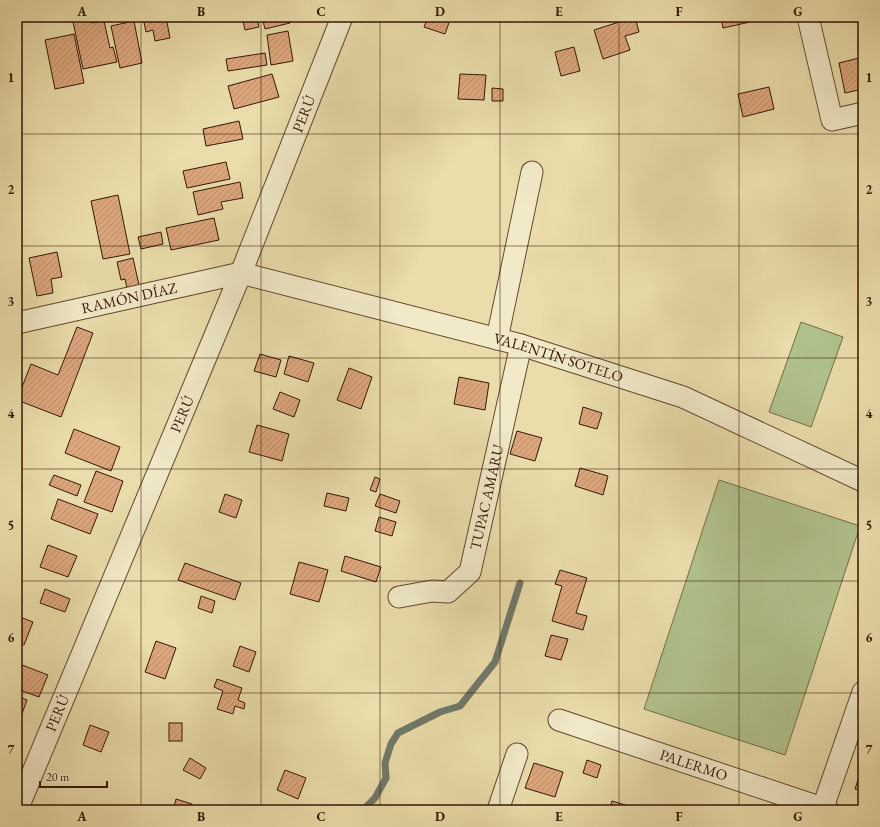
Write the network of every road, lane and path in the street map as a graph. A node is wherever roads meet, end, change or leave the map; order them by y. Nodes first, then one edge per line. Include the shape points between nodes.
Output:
1 (342, 17) edge
2 (808, 17) edge
3 (863, 113) edge
4 (532, 172) dead end
5 (241, 273) junction
6 (17, 323) edge
7 (497, 338) junction
8 (521, 345) junction
9 (863, 481) edge
10 (399, 597) dead end
11 (863, 692) edge
12 (559, 720) dead end
13 (517, 754) dead end
14 (17, 809) edge
15 (824, 809) edge
16 (498, 810) edge

1 - 5 street, PERÚ
2 - 3 street via 832,120
4 - 7 street
5 - 6 street, RAMÓN DÍAZ
5 - 7 street, VALENTÍN SOTELO
5 - 14 street, PERÚ
7 - 8 street, VALENTÍN SOTELO
8 - 9 street, VALENTÍN SOTELO via 683,396
8 - 10 street, TUPAC AMARU via 470,572 448,592 432,590
11 - 15 street
12 - 15 street, PALERMO
13 - 16 street

